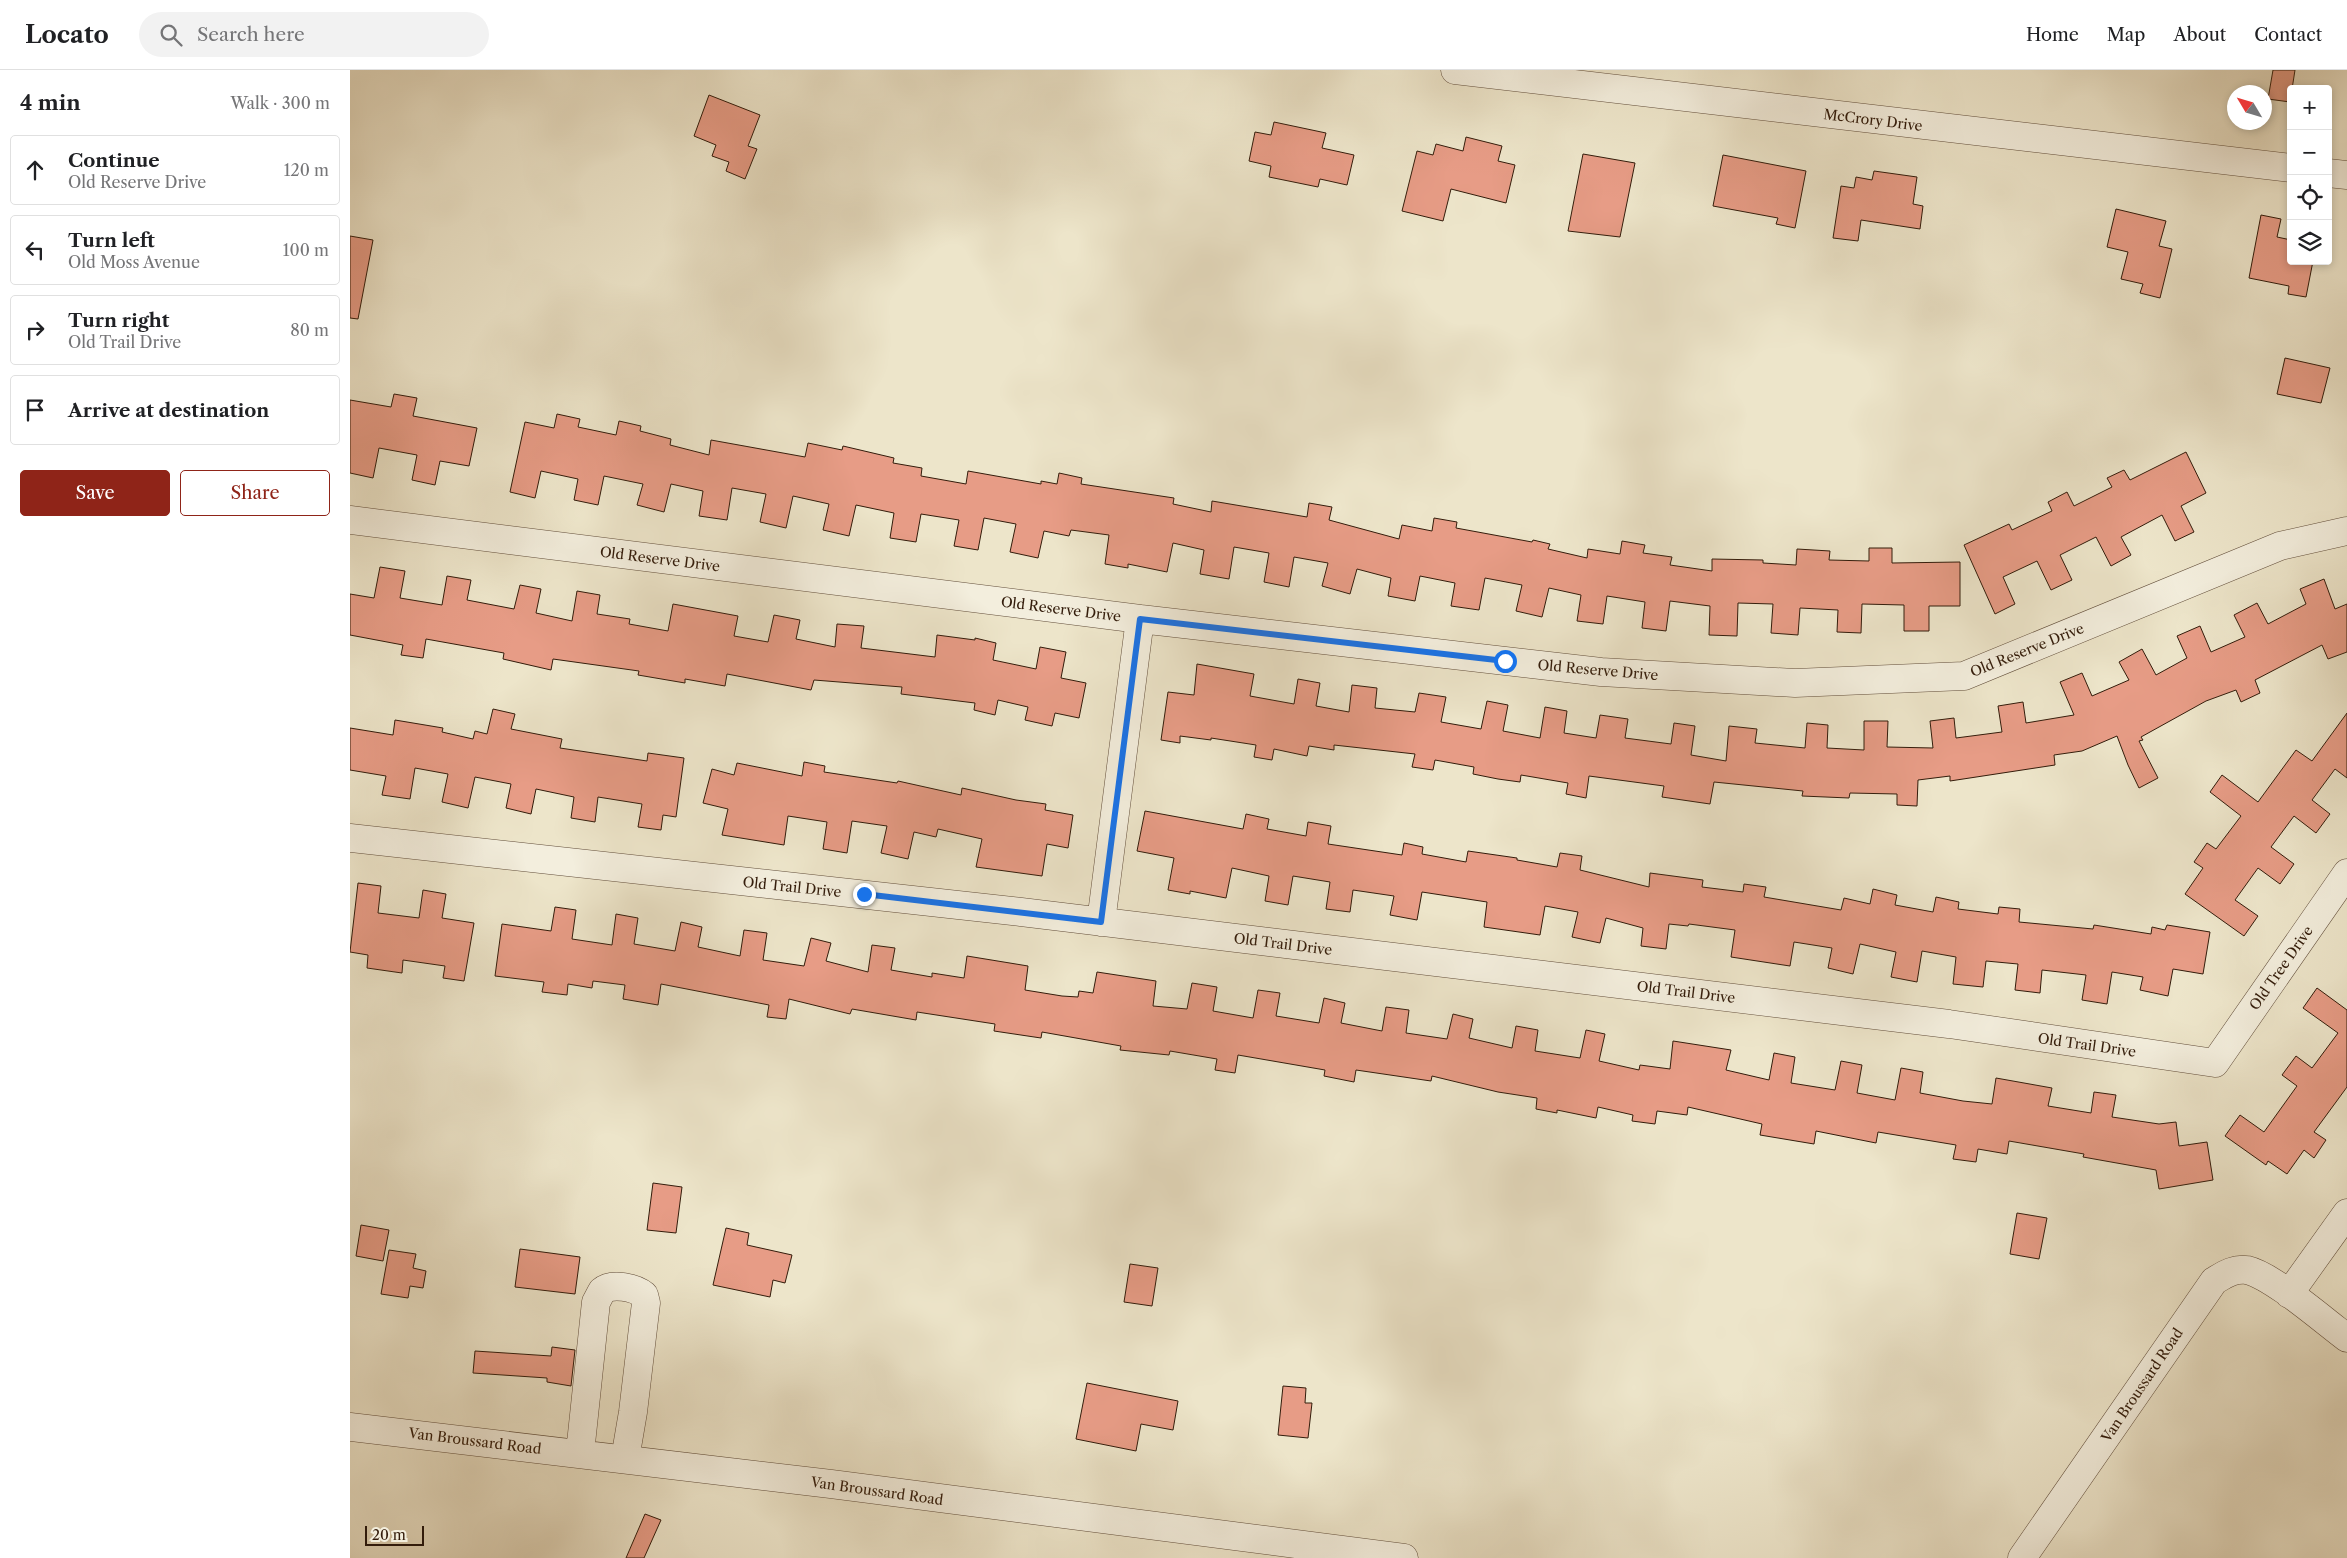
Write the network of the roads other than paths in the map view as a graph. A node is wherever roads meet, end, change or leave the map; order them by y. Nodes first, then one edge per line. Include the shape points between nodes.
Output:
1 (1455, 70) edge
2 (2287, 168) edge
3 (2332, 173) edge
4 (2347, 175) edge
5 (350, 520) edge
6 (2347, 531) edge
7 (1140, 619) junction
8 (350, 838) edge
9 (2347, 873) edge
10 (1101, 922) junction
11 (2215, 1063) joint
12 (2347, 1213) edge
13 (2289, 1294) junction
14 (2347, 1338) edge
15 (350, 1427) edge
16 (580, 1453) junction
17 (625, 1459) junction
18 (1404, 1558) edge
19 (2022, 1558) edge

1 - 2 street, McCrory Drive
3 - 4 street
5 - 7 street, Old Reserve Drive
6 - 7 street, Old Reserve Drive via 2280,546 1964,676 1795,683 1601,672
7 - 10 street
8 - 10 street, Old Trail Drive
9 - 11 street, Old Tree Drive
10 - 11 street, Old Trail Drive via 1939,1023
12 - 13 street
13 - 14 street, Van Broussard Road
13 - 19 street, Van Broussard Road via 2246,1270 2230,1272 2214,1281
15 - 16 street, Van Broussard Road
16 - 17 street, Van Broussard Road
16 - 17 street via 596,1302 606,1289 630,1287 644,1295 646,1303
17 - 18 street, Van Broussard Road

